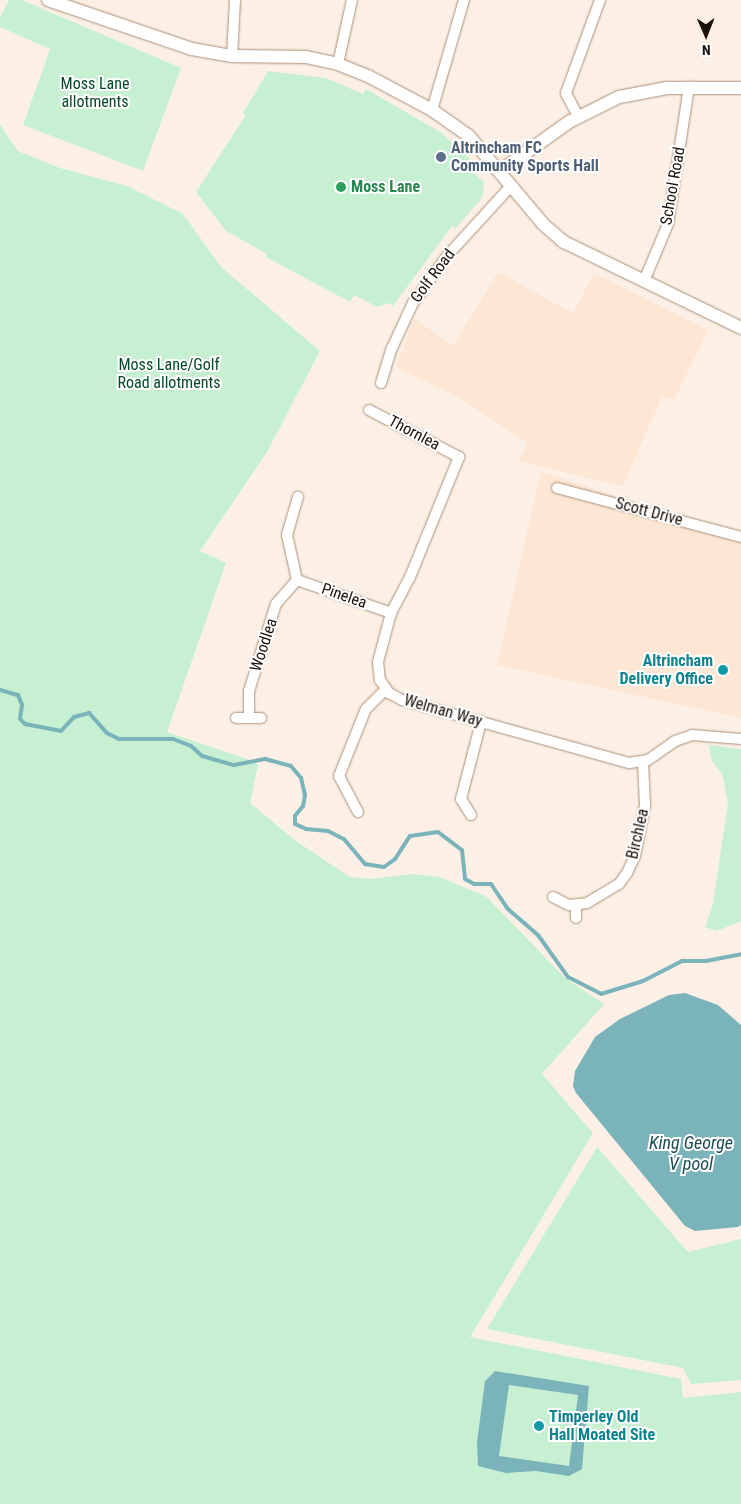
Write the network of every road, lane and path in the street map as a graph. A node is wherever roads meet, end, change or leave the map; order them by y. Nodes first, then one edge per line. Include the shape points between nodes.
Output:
1 (48, 0) edge
2 (235, 0) edge
3 (352, 0) edge
4 (464, 0) edge
5 (600, 0) edge
6 (74, 4) edge
7 (232, 56) junction
8 (338, 64) junction
9 (689, 87) junction
10 (741, 88) edge
11 (432, 110) junction
12 (578, 116) junction
13 (500, 171) junction
14 (511, 186) junction
15 (644, 281) junction
16 (741, 328) edge
17 (382, 383) dead end
18 (369, 410) dead end
19 (459, 457) joint
20 (557, 488) dead end
21 (298, 497) dead end
22 (741, 537) edge
23 (297, 580) junction
24 (391, 613) junction
25 (386, 689) junction
26 (236, 718) dead end
27 (249, 718) junction
28 (261, 718) dead end
29 (481, 722) junction
30 (741, 739) edge
31 (643, 762) junction
32 (358, 812) dead end
33 (470, 815) dead end
34 (554, 897) dead end
35 (576, 906) junction
36 (576, 918) dead end

1 - 6 street
2 - 7 street
3 - 8 street
4 - 11 street
5 - 12 street via 566,93
6 - 7 street via 175,45
7 - 8 street via 295,56
8 - 11 street
9 - 10 street
9 - 12 street via 634,93
9 - 15 street, School Road via 668,224
11 - 13 street via 469,136
12 - 13 street
13 - 14 street
14 - 15 street via 556,236
14 - 17 street, Golf Road via 447,256 413,303 395,342
15 - 16 street
18 - 19 street, Thornlea
19 - 24 street, Welman Way via 410,577
20 - 22 street, Scott Drive
21 - 23 street via 287,534
23 - 24 street, Pinelea
23 - 27 street, Woodlea via 276,604 249,691
24 - 25 street, Welman Way via 378,662 380,680
25 - 29 street, Welman Way via 402,700
25 - 32 street via 366,709 338,776
26 - 27 street
27 - 28 street
29 - 31 street, Welman Way via 614,760
29 - 33 street via 461,799
30 - 31 street via 692,735
31 - 35 street, Birchlea via 645,805 635,856 628,873 605,894
34 - 35 street
35 - 36 street

